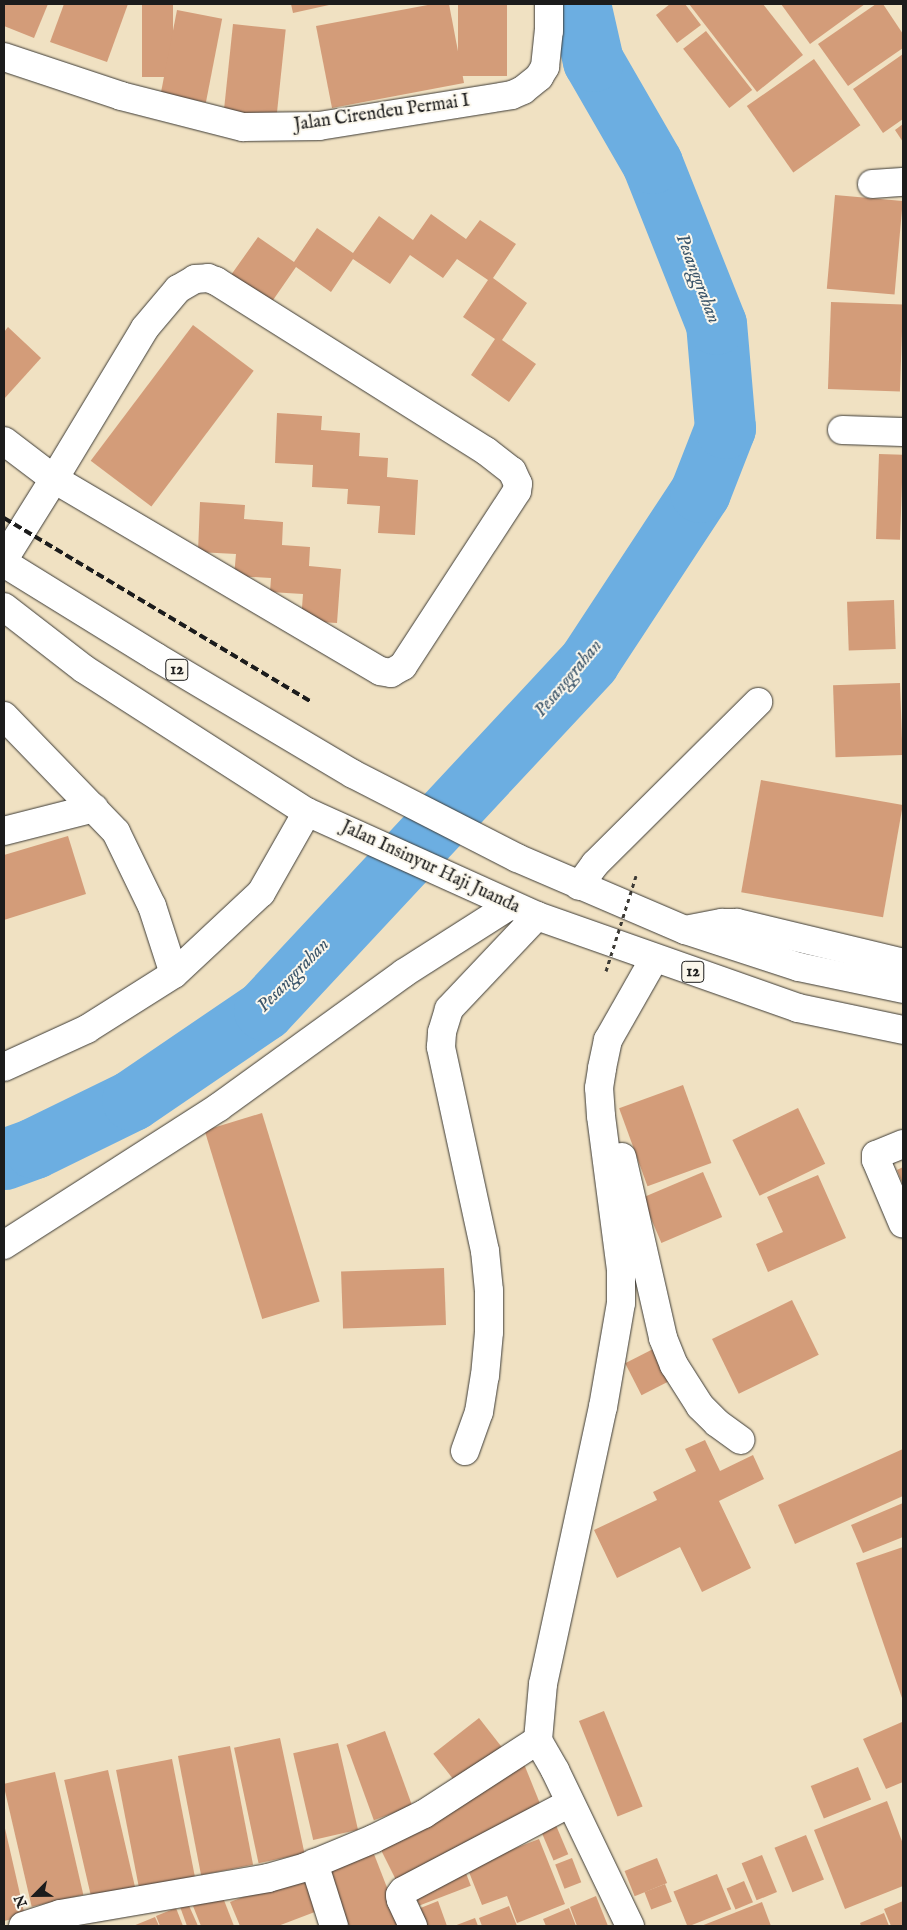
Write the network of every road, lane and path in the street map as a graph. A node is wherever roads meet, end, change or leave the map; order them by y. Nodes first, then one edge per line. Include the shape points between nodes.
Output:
1 (549, 4) edge
2 (4, 57) edge
3 (903, 182) edge
4 (872, 184) dead end
5 (842, 430) dead end
6 (903, 432) edge
7 (4, 441) edge
8 (54, 479) junction
9 (4, 559) edge
10 (4, 563) edge
11 (4, 607) edge
12 (758, 702) dead end
13 (4, 716) edge
14 (94, 808) junction
15 (316, 816) junction
16 (4, 831) edge
17 (636, 876) dead end
18 (579, 886) junction
19 (499, 901) junction
20 (536, 916) junction
21 (684, 930) junction
22 (654, 959) junction
23 (903, 962) edge
24 (606, 972) dead end
25 (174, 974) junction
26 (903, 989) edge
27 (903, 1030) edge
28 (4, 1067) edge
29 (602, 1068) junction
30 (903, 1144) edge
31 (903, 1224) edge
32 (4, 1245) edge
33 (740, 1440) dead end
34 (465, 1451) dead end
35 (538, 1740) junction
36 (570, 1803) junction
37 (314, 1863) junction
38 (23, 1926) edge
39 (334, 1926) edge
40 (413, 1926) edge
41 (630, 1926) edge

1 - 2 main road, Jalan Cirendeu Permai I via 545,67 523,90 512,95 319,126 243,127 121,96
3 - 4 main road
5 - 6 main road
7 - 8 main road
8 - 8 main road via 386,673 395,672 403,666 517,491 518,484 512,471 486,451 216,281 202,278 178,289 145,328
8 - 9 main road
10 - 18 main road, 12 via 156,658 353,774
11 - 15 main road, Jalan Insinyur Haji Juanda / 12 via 84,668
12 - 18 main road via 595,864
13 - 14 main road
14 - 16 main road
14 - 25 main road via 116,832 152,906
15 - 19 main road, Jalan Insinyur Haji Juanda / 12
15 - 25 main road via 260,893
17 - 24 path, bridge
18 - 21 main road, 12
19 - 20 main road, Jalan Insinyur Haji Juanda / 12
19 - 32 main road via 219,1107
20 - 22 main road, Jalan Insinyur Haji Juanda / 12
20 - 34 main road via 449,1008 442,1032 441,1047 485,1251 489,1291 485,1376 479,1412
21 - 23 main road via 737,923
21 - 26 main road, 12 via 799,968
22 - 27 main road, Jalan Insinyur Haji Juanda / 12 via 798,1008
22 - 29 main road via 608,1040
25 - 28 main road via 87,1029
29 - 33 main road via 663,1338 674,1365 700,1406
29 - 35 main road via 599,1088 601,1116 621,1270 621,1303 603,1407 542,1684
30 - 31 main road via 876,1155 876,1160
35 - 36 main road
35 - 37 main road via 424,1814
36 - 40 main road via 403,1891 401,1900
36 - 41 main road
37 - 38 main road via 268,1878 60,1914
37 - 39 main road

